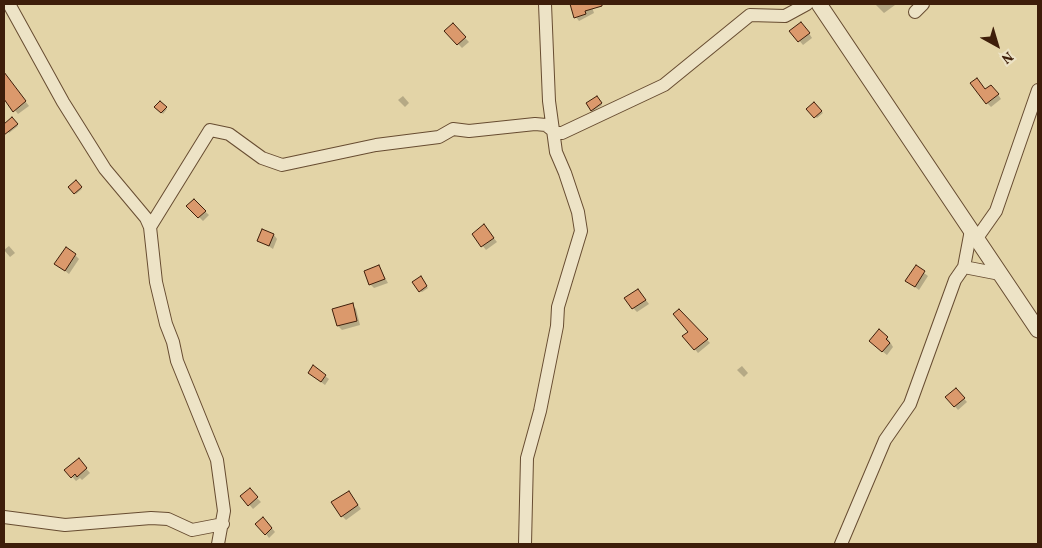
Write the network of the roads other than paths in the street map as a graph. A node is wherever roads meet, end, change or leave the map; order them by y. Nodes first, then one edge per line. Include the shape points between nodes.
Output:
1 (9, 4) edge
2 (545, 4) edge
3 (807, 4) edge
4 (819, 4) edge
5 (1038, 90) edge
6 (552, 130) junction
7 (150, 228) junction
8 (974, 234) junction
9 (964, 266) junction
10 (1000, 274) junction
11 (1038, 330) edge
12 (4, 517) edge
13 (223, 524) junction
14 (218, 544) edge
15 (525, 544) edge
16 (840, 544) edge

1 - 7 street via 63,102 105,169 146,218
2 - 6 street
3 - 6 street via 785,16 750,15 664,84 562,133
4 - 8 street
5 - 8 street via 996,211
6 - 7 street via 546,125 536,124 469,131 453,129 439,137 376,145 282,166 262,158 229,134 210,130
6 - 15 street via 581,231 558,307 540,411 527,458
7 - 13 street via 156,282 166,324 177,361 217,460
8 - 9 street
8 - 10 street
9 - 10 street
9 - 16 street via 955,280 910,404 885,440
10 - 11 street
12 - 13 street via 65,525 168,519 192,530
13 - 14 street

